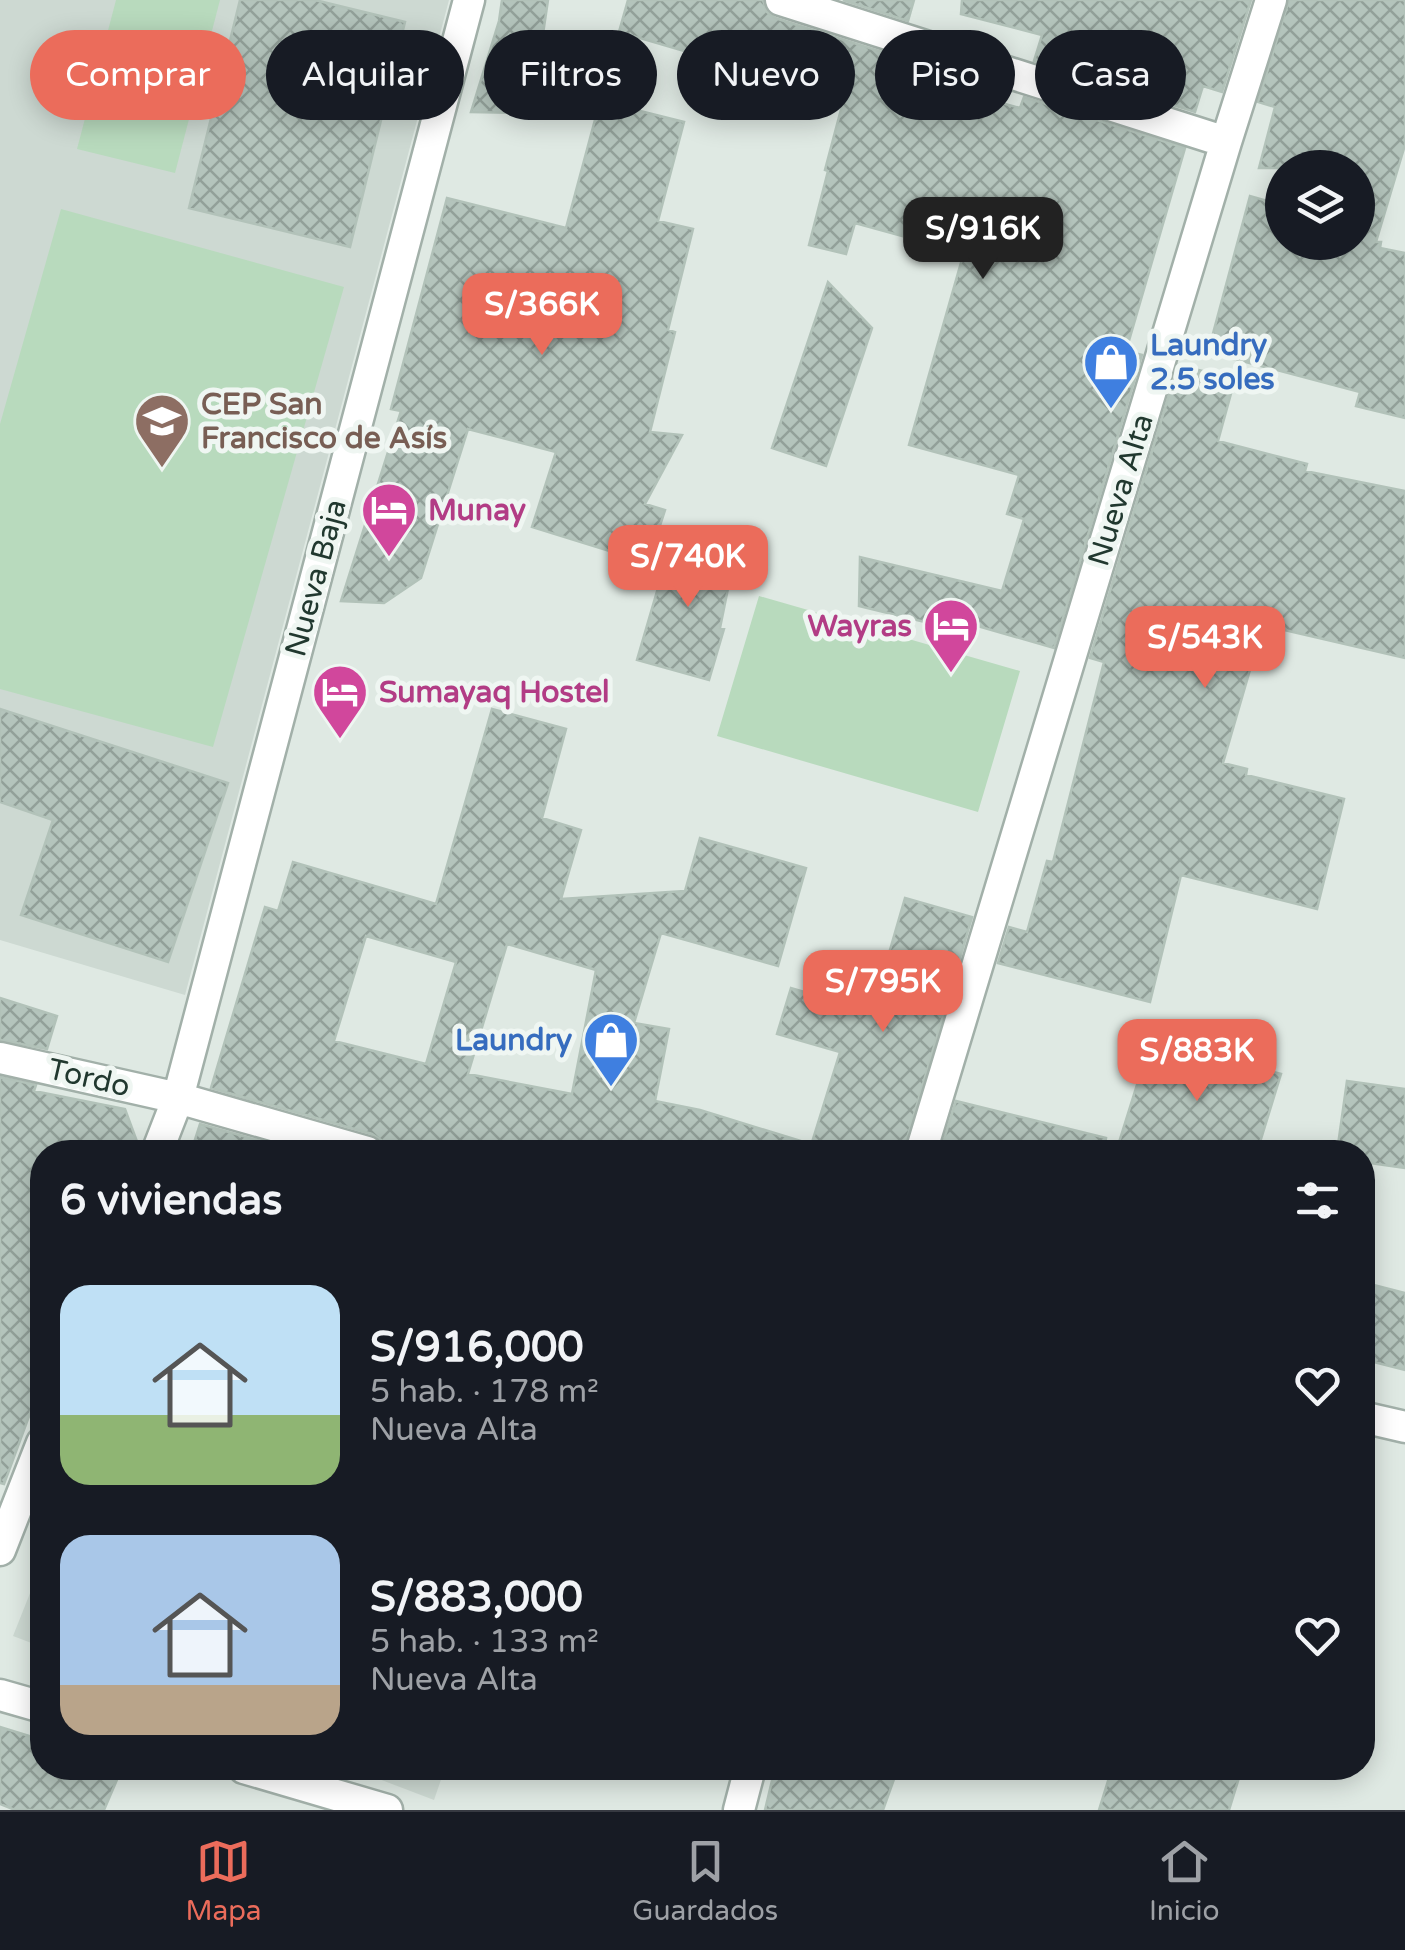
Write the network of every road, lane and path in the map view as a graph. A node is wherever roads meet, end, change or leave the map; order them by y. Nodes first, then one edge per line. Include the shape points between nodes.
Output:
1 (469, 0) edge
2 (781, 0) edge
3 (1271, 0) edge
4 (1226, 142) junction
5 (0, 1058) edge
6 (178, 1098) junction
7 (162, 1140) edge
8 (325, 1140) edge
9 (925, 1140) edge
10 (1375, 1420) edge
11 (1405, 1427) edge
12 (30, 1473) edge
13 (0, 1550) edge
14 (0, 1695) edge
15 (30, 1704) edge
16 (285, 1780) edge
17 (747, 1780) edge
18 (387, 1810) edge
19 (739, 1810) edge

1 - 6 street, Nueva Baja
2 - 4 street
3 - 4 street, Nueva Alta
4 - 9 street, Nueva Alta
5 - 6 street, Tordo
6 - 7 street, Nueva Baja
6 - 8 street, Tordo
10 - 11 street
12 - 13 street
14 - 15 street
16 - 18 street
17 - 19 street

